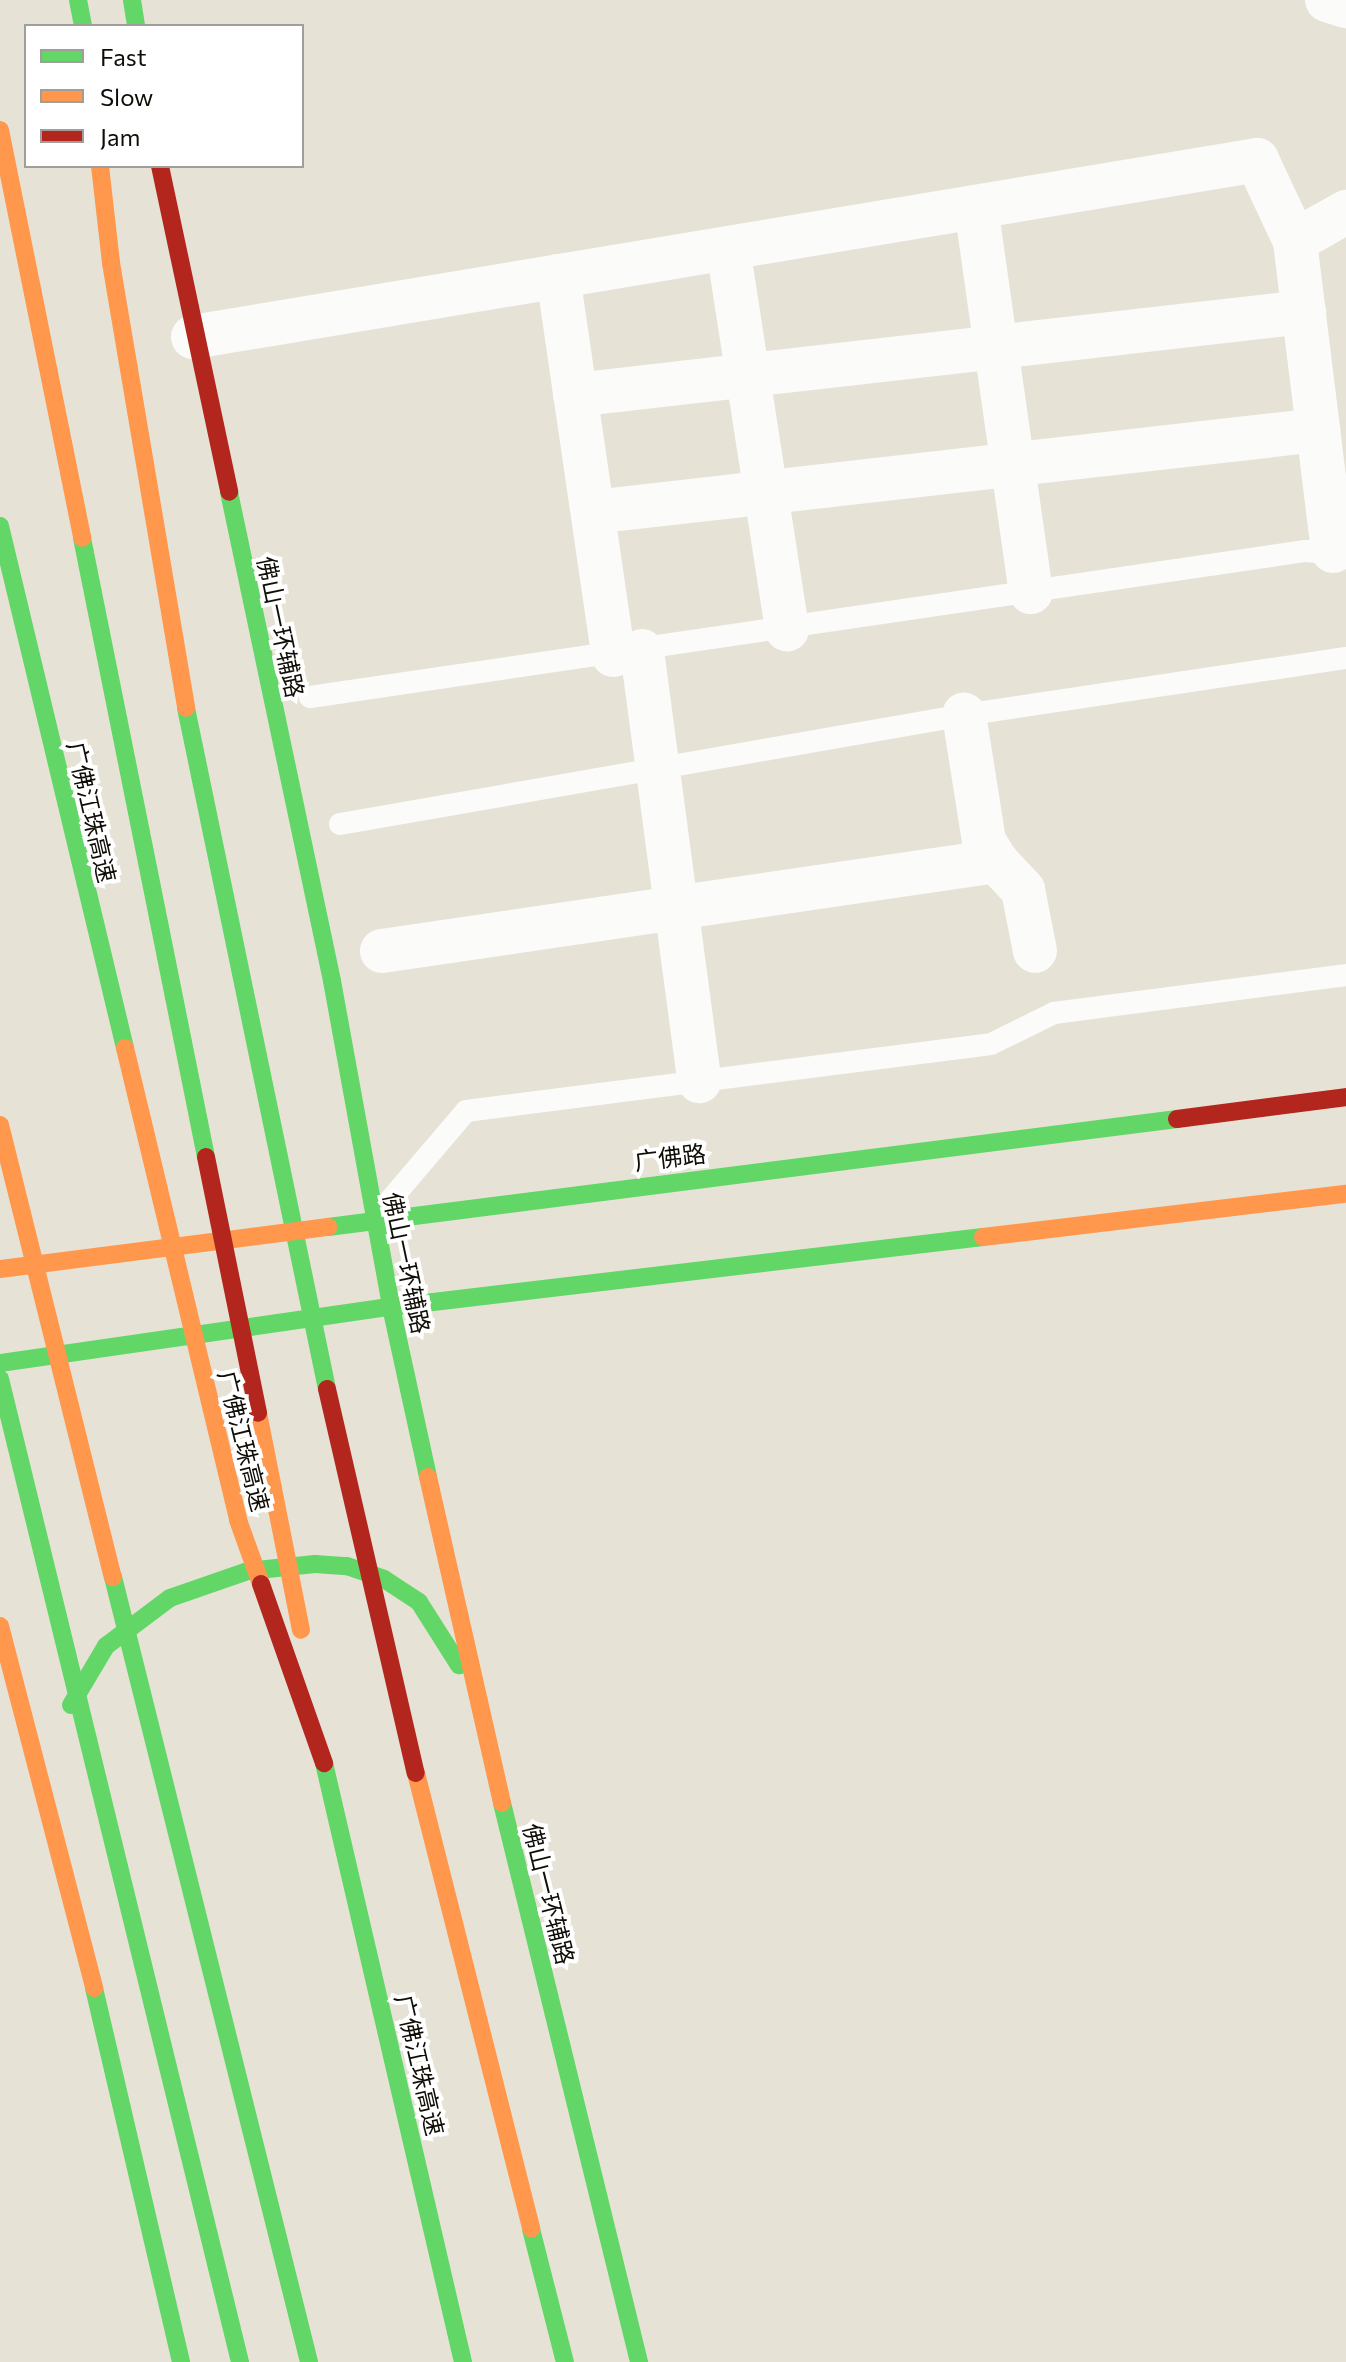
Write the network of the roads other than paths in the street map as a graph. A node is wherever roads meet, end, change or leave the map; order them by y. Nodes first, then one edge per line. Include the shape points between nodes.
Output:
1 (78, 0) edge
2 (132, 0) edge
3 (1327, 0) edge
4 (1346, 6) edge
5 (83, 24) edge
6 (136, 24) edge
7 (0, 130) edge
8 (100, 168) edge
9 (160, 168) edge
10 (976, 207) junction
11 (1346, 212) edge
12 (1295, 241) junction
13 (728, 248) junction
14 (558, 276) junction
15 (1304, 312) junction
16 (193, 337) junction
17 (996, 347) junction
18 (748, 375) junction
19 (575, 395) junction
20 (1318, 430) junction
21 (1013, 465) junction
22 (766, 493) junction
23 (593, 512) junction
24 (0, 526) edge
25 (1339, 555) edge
26 (1031, 592) junction
27 (787, 629) junction
28 (628, 653) junction
29 (1346, 658) edge
30 (310, 697) dead end
31 (964, 715) junction
32 (658, 769) junction
33 (340, 824) dead end
34 (996, 861) junction
35 (676, 908) junction
36 (382, 951) dead end
37 (1035, 951) dead end
38 (1346, 975) edge
39 (699, 1081) junction
40 (1346, 1097) edge
41 (0, 1125) edge
42 (1346, 1194) edge
43 (373, 1220) junction
44 (0, 1269) edge
45 (391, 1307) junction
46 (0, 1363) edge
47 (0, 1379) edge
48 (0, 1626) edge
49 (475, 1691) junction
50 (63, 1721) dead end
51 (54, 1750) dead end
52 (330, 1781) junction
53 (45, 1794) junction
54 (181, 2362) edge
55 (240, 2362) edge
56 (309, 2362) edge
57 (463, 2362) edge
58 (565, 2362) edge
59 (639, 2362) edge

1 - 5 main road
2 - 6 main road
3 - 4 street
7 - 52 main road via 54,378
8 - 58 main road via 111,263 190,734 275,1156 393,1684
9 - 16 main road, 佛山一环辅路
10 - 12 street via 1257,160
10 - 13 street
10 - 17 street
11 - 12 street
12 - 15 street
13 - 14 street
13 - 18 street
14 - 16 street
14 - 19 street
15 - 17 street
15 - 20 street
16 - 43 main road, 佛山一环辅路 via 332,981
17 - 18 street
17 - 21 street
18 - 19 street
18 - 22 street
19 - 23 street
20 - 21 street
20 - 25 street
21 - 22 street
21 - 26 street
22 - 23 street
22 - 27 street
23 - 28 street
24 - 52 main road, 广佛江珠高速 via 238,1520
25 - 26 lane via 1305,551
26 - 27 lane
27 - 28 lane
28 - 30 lane
28 - 32 street
29 - 31 lane
31 - 32 lane
31 - 34 street via 984,841
32 - 33 lane
32 - 35 street
34 - 35 street
34 - 37 street via 1023,890
35 - 36 street
35 - 39 street
38 - 39 lane via 1054,1013 991,1044
39 - 43 lane via 466,1111
40 - 43 main road, 广佛路
41 - 56 main road
42 - 45 main road
43 - 44 main road, 广佛路
43 - 45 main road, 佛山一环辅路
45 - 46 main road
45 - 49 main road, 佛山一环辅路
47 - 55 main road
48 - 53 main road
49 - 50 main road via 419,1602 384,1579 347,1566 315,1564 248,1571 170,1598 106,1646
49 - 59 main road, 佛山一环辅路
51 - 53 main road
52 - 57 main road, 广佛江珠高速
53 - 54 main road

